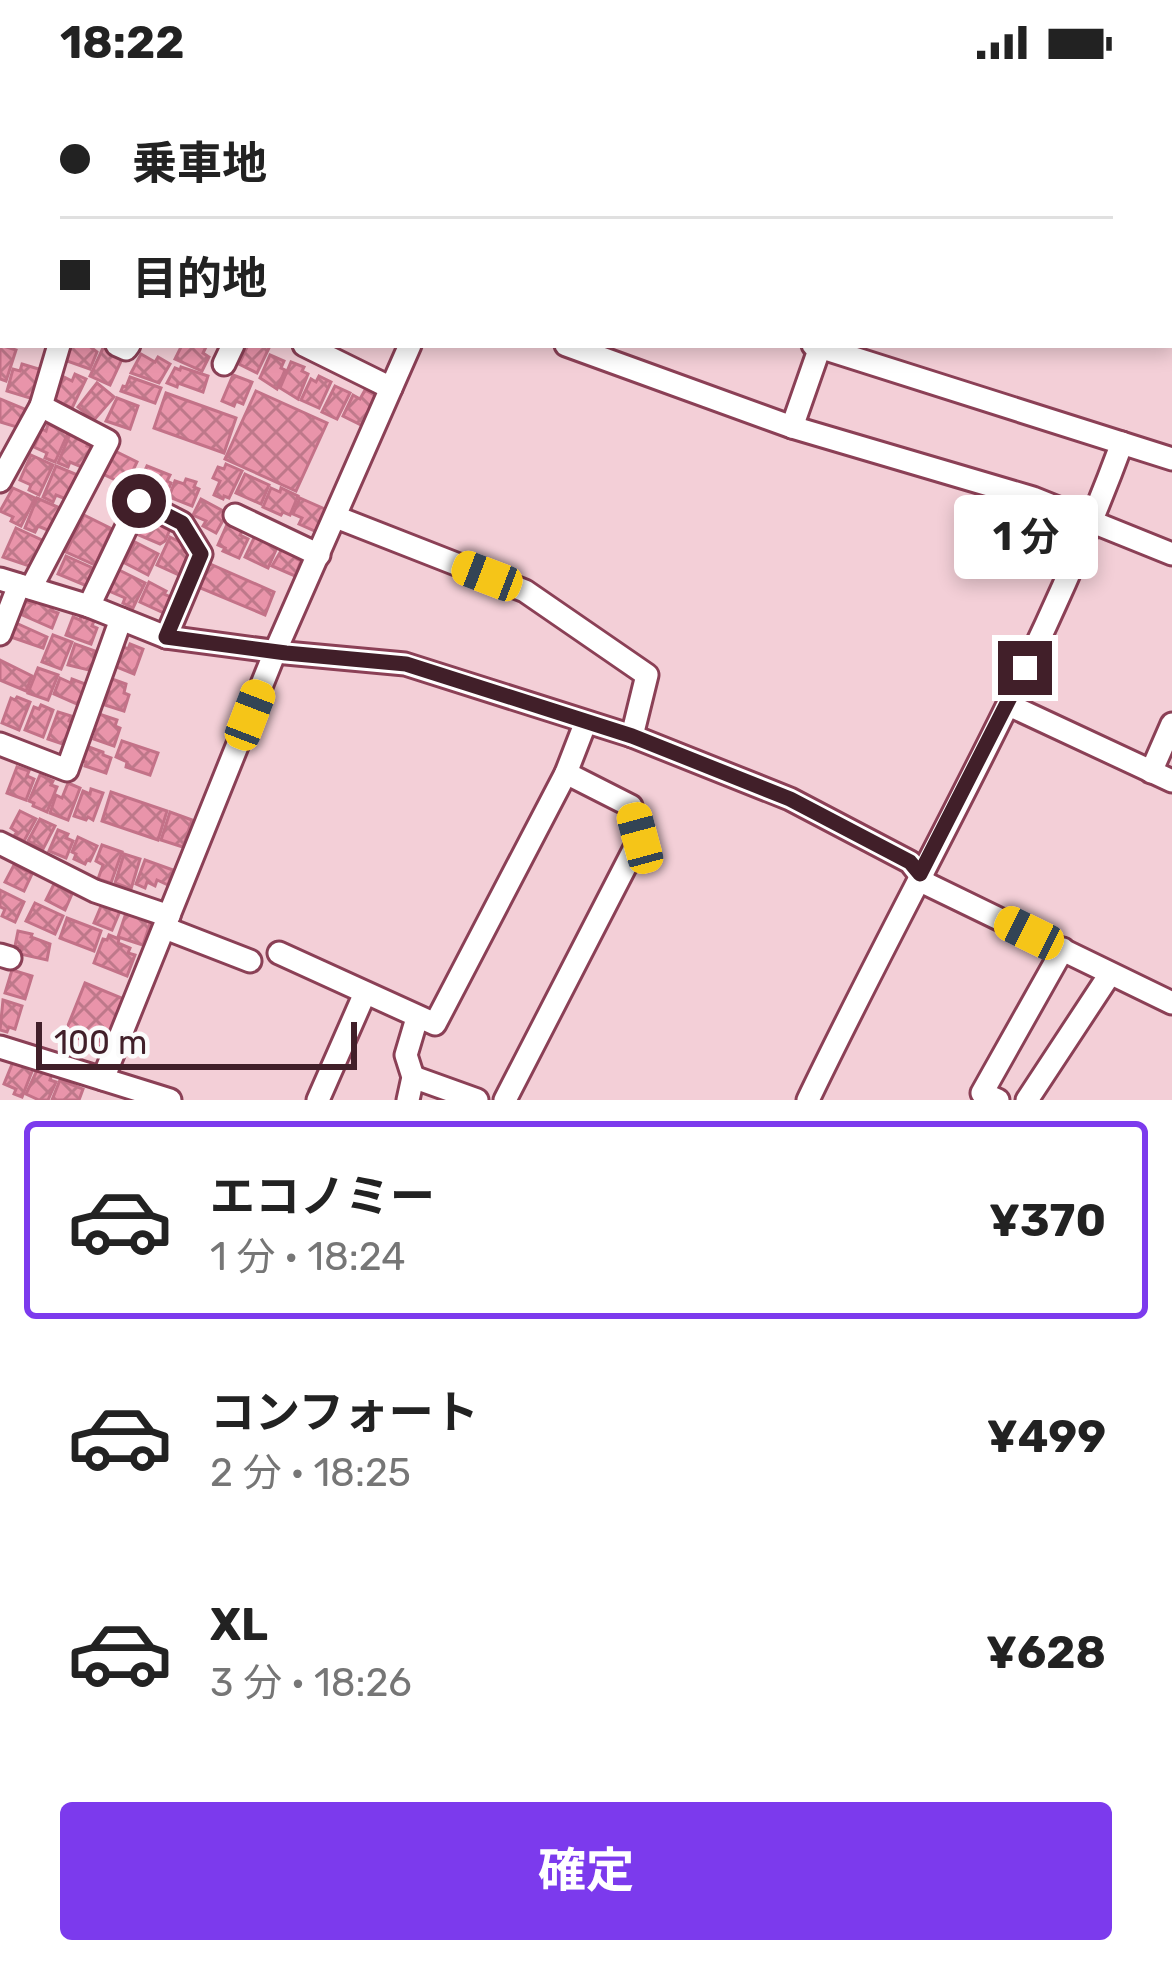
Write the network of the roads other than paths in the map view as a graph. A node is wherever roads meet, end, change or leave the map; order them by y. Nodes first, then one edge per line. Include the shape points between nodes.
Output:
1 (58, 348) edge
2 (310, 348) edge
3 (409, 348) edge
4 (574, 348) edge
5 (815, 348) edge
6 (822, 348) edge
7 (392, 388) junction
8 (41, 406) junction
9 (792, 427) junction
10 (1122, 443) junction
11 (1172, 459) edge
12 (0, 481) edge
13 (235, 515) dead end
14 (336, 517) junction
15 (1093, 521) junction
16 (1172, 554) edge
17 (319, 555) junction
18 (17, 584) edge
19 (89, 606) junction
20 (121, 619) junction
21 (0, 634) edge
22 (166, 637) junction
23 (274, 652) junction
24 (1009, 705) junction
25 (585, 724) junction
26 (1172, 724) edge
27 (632, 736) junction
28 (0, 744) edge
29 (566, 773) junction
30 (1162, 777) edge
31 (0, 843) edge
32 (920, 874) junction
33 (167, 922) junction
34 (1063, 949) junction
35 (279, 953) dead end
36 (250, 961) dead end
37 (1110, 974) junction
38 (364, 993) junction
39 (1172, 1003) edge
40 (417, 1018) junction
41 (0, 1047) edge
42 (413, 1077) junction
43 (104, 1079) junction
44 (163, 1099) edge
45 (318, 1100) edge
46 (408, 1100) edge
47 (477, 1100) edge
48 (505, 1100) edge
49 (808, 1100) edge
50 (998, 1100) edge
51 (1028, 1100) edge

1 - 8 street
2 - 7 street
3 - 7 street
4 - 9 street
5 - 9 street
6 - 10 street
7 - 14 street
8 - 12 street
8 - 18 street via 108,440
9 - 15 street
10 - 11 street
10 - 15 street
13 - 17 street
14 - 17 street
14 - 27 street via 525,591 647,675
15 - 16 street
15 - 24 street
17 - 23 street
18 - 19 street
18 - 21 street
19 - 20 street
19 - 22 street via 139,501 182,523 201,554
20 - 22 street
20 - 28 street via 67,770
22 - 23 street
23 - 25 street via 406,664
23 - 33 street
24 - 30 street
24 - 32 street
25 - 27 street
25 - 29 street
26 - 30 street
27 - 32 street via 790,799
29 - 40 street via 435,1024
29 - 48 street via 631,806 640,838
31 - 33 street
32 - 34 street
32 - 49 street
33 - 36 street
33 - 43 street
34 - 37 street
34 - 50 street via 982,1093
35 - 38 street
37 - 39 street
37 - 51 street
38 - 40 street
38 - 45 street
40 - 42 street via 406,1055
41 - 43 street
42 - 46 street
42 - 47 street
43 - 44 street

